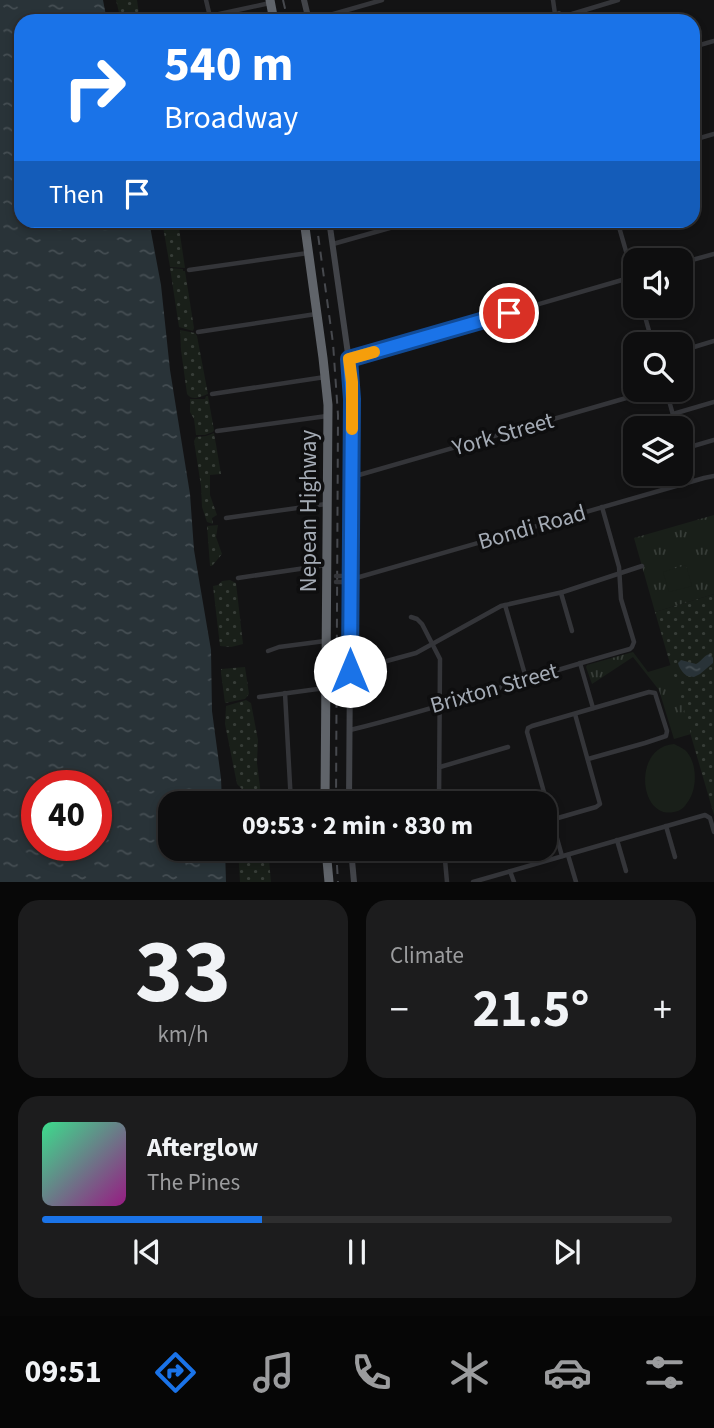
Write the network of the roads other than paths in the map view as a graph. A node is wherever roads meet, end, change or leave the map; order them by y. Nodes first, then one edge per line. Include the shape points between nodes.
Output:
1 (382, 0) edge
2 (618, 0) edge
3 (270, 2) edge
4 (226, 14) edge
5 (333, 14) edge
6 (569, 14) edge
7 (305, 228) edge
8 (330, 228) edge
9 (390, 228) edge
10 (619, 228) edge
11 (333, 244) junction
12 (625, 248) edge
13 (309, 253) junction
14 (714, 254) edge
15 (693, 260) edge
16 (189, 270) dead end
17 (623, 280) edge
18 (317, 314) junction
19 (198, 332) dead end
20 (714, 341) edge
21 (693, 347) edge
22 (349, 359) junction
23 (326, 377) junction
24 (212, 394) dead end
25 (623, 399) edge
26 (670, 402) edge
27 (714, 402) edge
28 (673, 414) joint
29 (328, 415) junction
30 (217, 430) dead end
31 (714, 440) edge
32 (693, 446) edge
33 (714, 476) edge
34 (352, 477) junction
35 (693, 481) edge
36 (675, 486) edge
37 (327, 503) junction
38 (602, 507) junction
39 (226, 518) dead end
40 (327, 565) junction
41 (642, 566) dead end
42 (620, 572) junction
43 (238, 578) dead end
44 (335, 579) junction
45 (350, 579) junction
46 (561, 593) junction
47 (505, 605) junction
48 (411, 617) dead end
49 (572, 631) dead end
50 (326, 640) junction
51 (433, 643) junction
52 (268, 651) dead end
53 (580, 663) junction
54 (350, 671) junction
55 (526, 678) junction
56 (326, 688) junction
57 (285, 693) junction
58 (259, 697) dead end
59 (440, 704) junction
60 (593, 708) junction
61 (575, 714) junction
62 (350, 730) junction
63 (508, 747) dead end
64 (588, 759) junction
65 (440, 767) junction
66 (290, 791) edge
67 (325, 791) edge
68 (349, 791) edge
69 (439, 791) edge
70 (543, 791) edge
71 (557, 818) edge
72 (666, 826) junction
73 (714, 832) edge
74 (557, 835) edge
75 (617, 840) junction
76 (565, 855) junction
77 (675, 857) dead end
78 (328, 861) edge
79 (352, 861) edge
80 (445, 861) edge
81 (510, 871) junction
82 (626, 871) dead end
83 (329, 882) edge
84 (354, 882) edge
85 (447, 882) edge
86 (473, 882) edge
87 (513, 882) edge
88 (576, 882) edge

1 - 5 street
2 - 6 street
3 - 4 street
7 - 13 highway, Nepean Highway
8 - 11 street
9 - 11 street
10 - 12 street
11 - 22 street
13 - 16 street
13 - 18 highway, Nepean Highway
14 - 15 street
17 - 22 street
18 - 19 street
18 - 23 highway, Nepean Highway
20 - 21 street
22 - 34 street
23 - 24 street
23 - 29 highway, Nepean Highway
25 - 34 street, York Street
26 - 28 street
27 - 28 street
29 - 30 street
29 - 37 highway, Nepean Highway
31 - 32 street
33 - 35 street, Bondi Road
34 - 45 street
36 - 38 street, Bondi Road
37 - 39 street
37 - 40 highway, Nepean Highway
38 - 42 street
38 - 45 street, Bondi Road
40 - 43 street
40 - 44 highway, Nepean Highway
41 - 42 street
42 - 46 street
42 - 53 street, Brixton Street via 632,647
44 - 45 street
44 - 50 highway, Nepean Highway
45 - 54 street
46 - 47 street
46 - 49 street
47 - 51 street
47 - 55 street
48 - 51 street via 421,622
50 - 52 street
50 - 56 highway, Nepean Highway
51 - 54 street via 413,654
51 - 59 street via 440,659
53 - 55 street, Brixton Street
53 - 60 street
54 - 62 street
55 - 59 street, Brixton Street
56 - 57 street
56 - 67 highway, Nepean Highway
57 - 58 street
57 - 66 street
59 - 62 street, Brixton Street
59 - 65 street
60 - 61 street
60 - 64 street via 654,692 667,733
61 - 64 street
61 - 70 street via 527,731
62 - 68 street
63 - 65 street
64 - 71 street via 600,804
65 - 69 street
72 - 73 street via 705,815
72 - 75 street
72 - 77 street
74 - 76 street
75 - 76 street
75 - 82 street
76 - 81 street
76 - 88 street
78 - 83 highway
79 - 84 street
80 - 85 street
81 - 86 street
81 - 87 street

